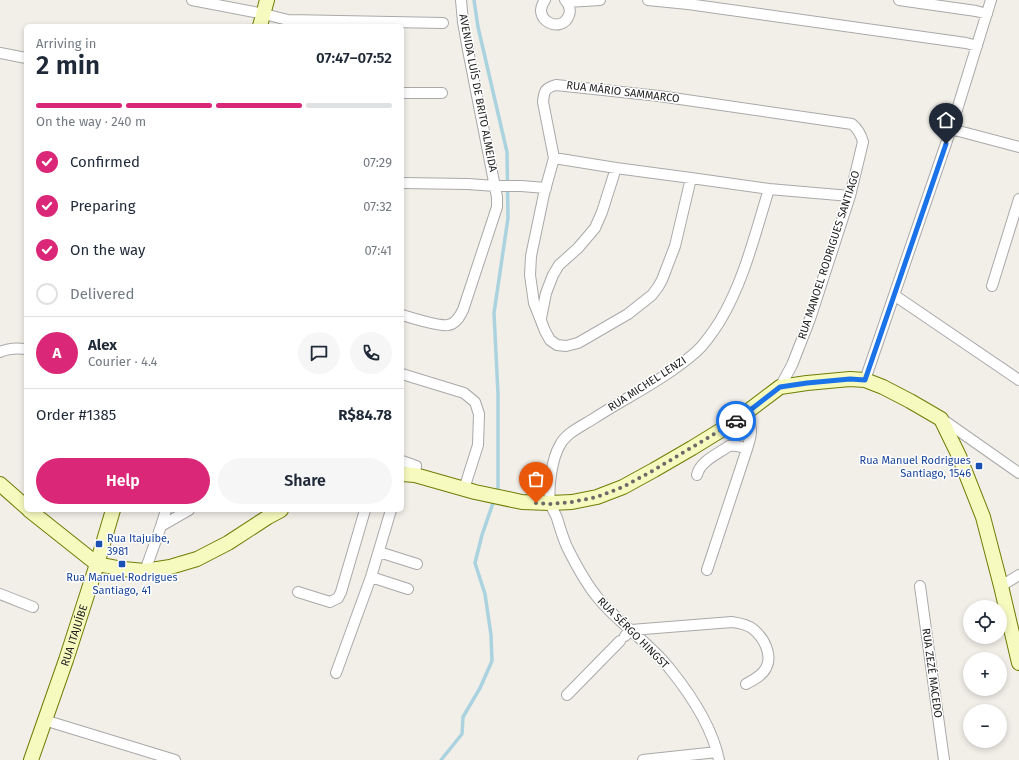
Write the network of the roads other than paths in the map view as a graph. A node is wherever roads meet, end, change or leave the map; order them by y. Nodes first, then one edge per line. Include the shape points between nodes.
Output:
1 (192, 0) edge
2 (267, 0) edge
3 (461, 0) edge
4 (545, 0) edge
5 (600, 0) edge
6 (648, 0) edge
7 (899, 0) edge
8 (991, 0) edge
9 (566, 1) edge
10 (987, 14) junction
11 (262, 20) edge
12 (443, 23) dead end
13 (977, 46) junction
14 (0, 53) edge
15 (24, 58) edge
16 (404, 93) edge
17 (442, 93) dead end
18 (852, 124) joint
19 (951, 129) junction
20 (1019, 147) edge
21 (554, 158) junction
22 (616, 168) junction
23 (691, 178) junction
24 (404, 183) edge
25 (500, 186) junction
26 (546, 188) junction
27 (769, 189) junction
28 (850, 196) junction
29 (1019, 198) edge
30 (992, 286) dead end
31 (894, 295) junction
32 (404, 315) edge
33 (541, 319) junction
34 (24, 349) edge
35 (0, 352) edge
36 (404, 375) edge
37 (865, 380) junction
38 (1019, 380) edge
39 (780, 387) junction
40 (746, 414) junction
41 (941, 419) junction
42 (747, 449) junction
43 (404, 462) edge
44 (1019, 473) edge
45 (408, 474) edge
46 (697, 475) dead end
47 (0, 484) edge
48 (470, 491) junction
49 (550, 504) junction
50 (24, 505) edge
51 (32, 512) edge
52 (112, 512) edge
53 (165, 512) edge
54 (186, 512) edge
55 (277, 512) edge
56 (364, 512) edge
57 (390, 512) edge
58 (161, 526) junction
59 (378, 552) junction
60 (97, 564) junction
61 (417, 564) dead end
62 (707, 570) dead end
63 (145, 571) junction
64 (1019, 575) edge
65 (371, 577) junction
66 (920, 586) dead end
67 (1001, 586) junction
68 (408, 589) dead end
69 (298, 592) dead end
70 (0, 594) edge
71 (33, 607) dead end
72 (626, 636) junction
73 (1019, 664) edge
74 (336, 673) dead end
75 (746, 684) dead end
76 (567, 695) dead end
77 (44, 720) junction
78 (718, 756) edge
79 (31, 760) edge
80 (175, 760) edge
81 (643, 760) edge
82 (944, 760) edge

1 - 11 street
2 - 11 main road
3 - 25 street, AVENIDA LUÍS DE BRITO ALMEIDA via 464,29
4 - 9 street via 541,13 551,24 565,21 568,17 570,11
5 - 9 street
6 - 13 street
7 - 10 street
8 - 10 street
10 - 13 street
11 - 12 street
13 - 19 street
14 - 15 street
16 - 17 street
18 - 21 street, RUA MÁRIO SAMMARCO via 659,96 556,85 546,89 543,102
18 - 28 street, RUA MANOEL RODRIGUES SANTIAGO via 860,133 863,142
19 - 20 street
19 - 31 street
21 - 22 street
21 - 26 street
22 - 23 street
22 - 33 street via 595,228 559,265 553,276 546,293
23 - 27 street
23 - 33 street via 675,246 660,284 652,295 628,314 578,343 566,346 557,345 550,340
24 - 25 street
25 - 26 street
25 - 32 street, AVENIDA LUÍS DE BRITO ALMEIDA via 497,207 460,317 450,325 443,326
26 - 33 street via 531,256 530,275 534,303
27 - 28 street
27 - 49 street, RUA MICHEL LENZI via 739,283 711,336 682,363 570,434 560,444 549,489
28 - 39 street, RUA MANOEL RODRIGUES SANTIAGO via 810,319 792,365
29 - 30 street
31 - 37 street
31 - 38 street
34 - 35 street
36 - 48 street via 464,393 476,402 479,414 478,445
37 - 39 main road via 850,379
37 - 41 main road via 910,400
39 - 40 main road, RUA MANOEL RODRIGUES SANTIAGO
40 - 42 street via 752,433
40 - 49 main road, RUA MANOEL RODRIGUES SANTIAGO via 686,452 623,487 597,497
41 - 44 street
41 - 67 main road via 983,517
42 - 46 street via 729,446 703,464
42 - 62 street
43 - 45 street via 416,466
45 - 48 main road, RUA MANOEL RODRIGUES SANTIAGO
47 - 50 main road
48 - 49 main road, RUA MANOEL RODRIGUES SANTIAGO via 522,502
49 - 72 street, RUA SÉRGO HINGST via 582,574
51 - 60 main road
52 - 60 main road, RUA ITAJUÍBE
53 - 58 street
54 - 58 street
55 - 63 main road via 197,560
56 - 69 street via 338,598 330,602
57 - 59 street
58 - 63 street
59 - 61 street
59 - 65 street
60 - 63 main road
60 - 77 main road, RUA ITAJUÍBE
64 - 67 street
65 - 68 street
65 - 74 street
66 - 82 street, RUA ZEZÉ MACEDO
67 - 73 main road
70 - 71 street
72 - 75 street via 732,622 743,624 753,629 761,639 768,650 769,658 762,674
72 - 76 street
72 - 78 street, RUA SÉRGO HINGST via 669,668 705,720
77 - 79 main road, RUA ITAJUÍBE
77 - 80 street
78 - 81 street

